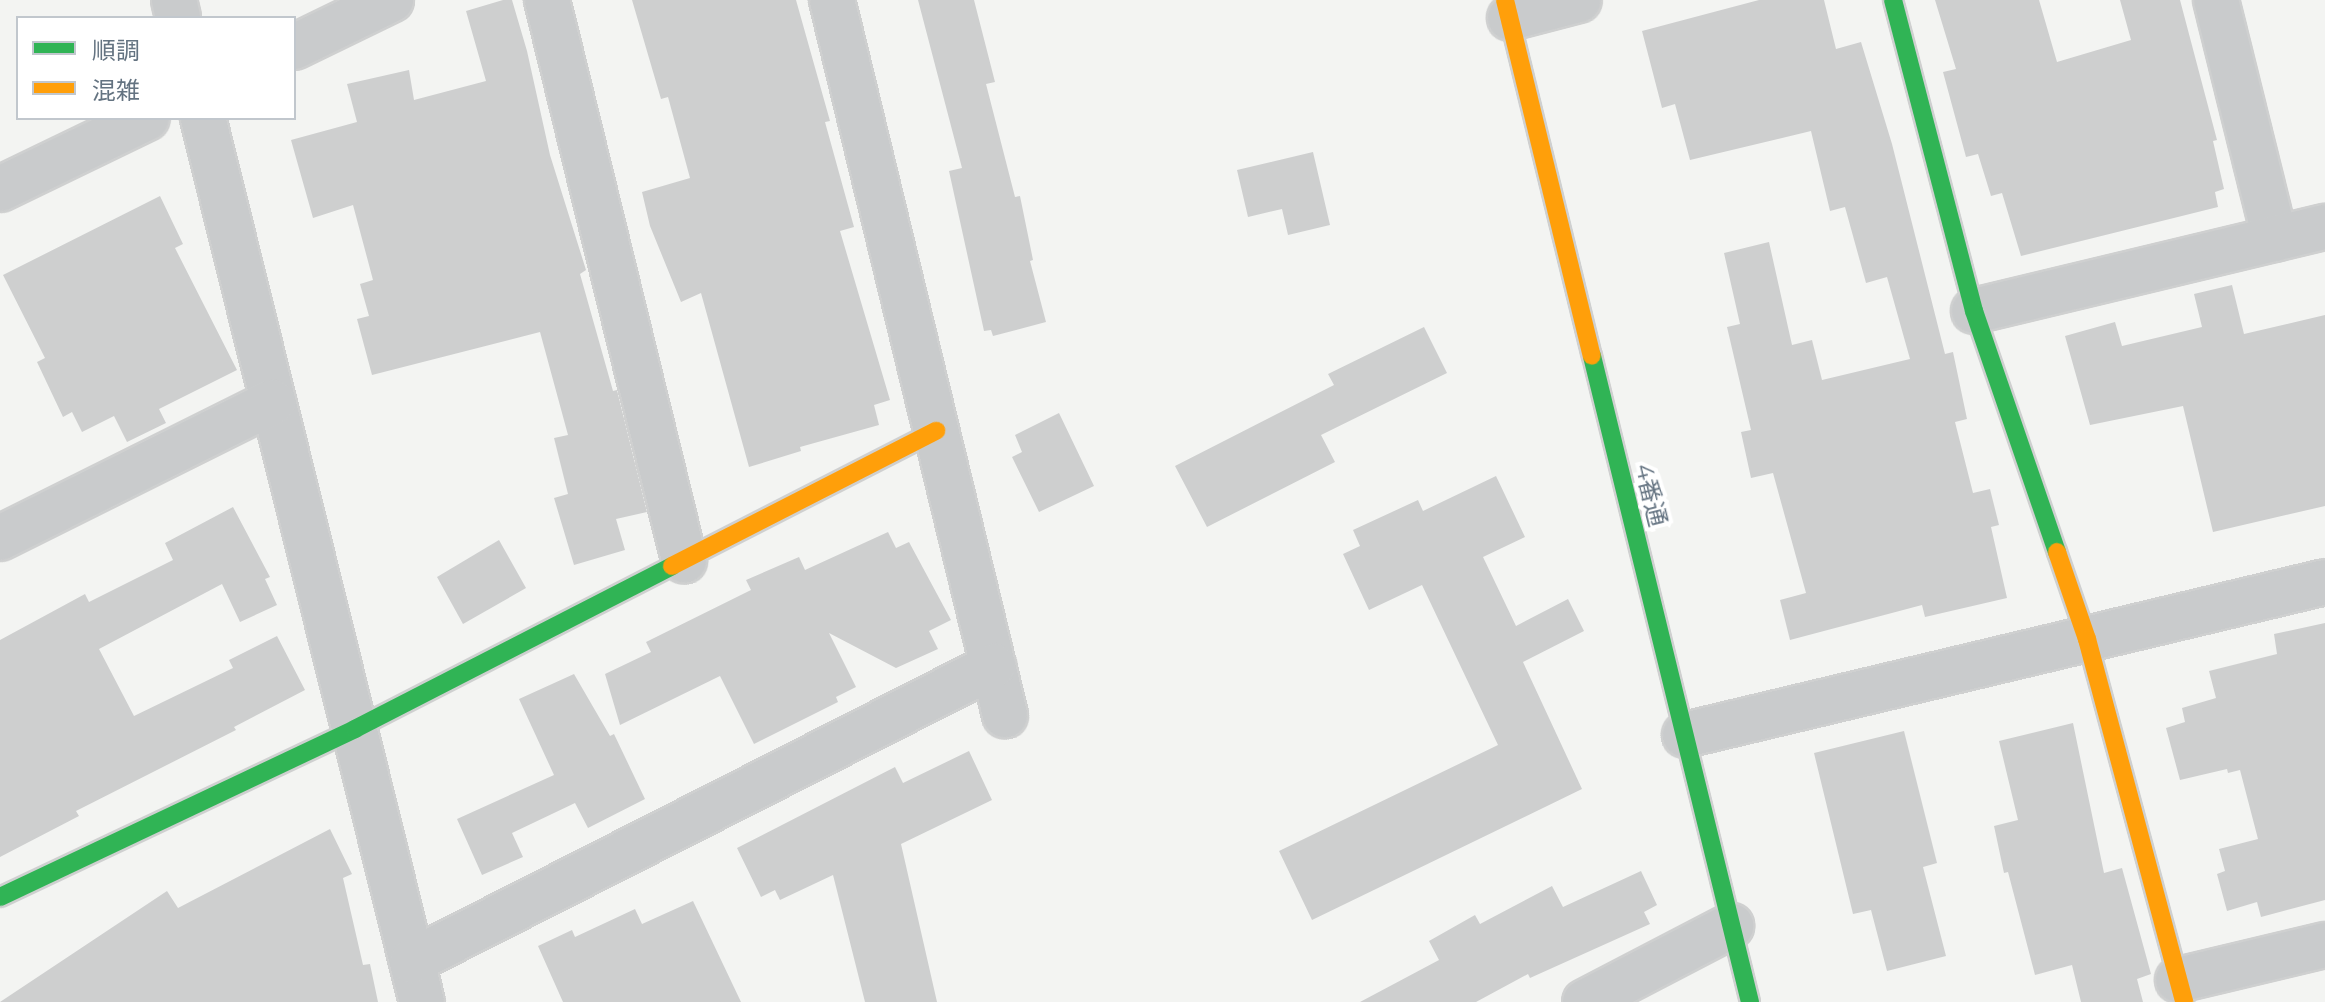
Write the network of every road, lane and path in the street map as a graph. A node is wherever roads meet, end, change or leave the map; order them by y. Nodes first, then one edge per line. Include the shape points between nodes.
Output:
1 (391, 0) edge
2 (547, 0) edge
3 (832, 0) edge
4 (1579, 0) edge
5 (1893, 0) edge
6 (2216, 0) edge
7 (1507, 9) edge
8 (296, 46) edge
9 (143, 120) edge
10 (203, 120) edge
11 (0, 189) edge
12 (2325, 227) edge
13 (2275, 239) junction
14 (1974, 311) junction
15 (273, 402) junction
16 (936, 431) junction
17 (0, 538) edge
18 (684, 560) junction
19 (2325, 582) edge
20 (2087, 639) junction
21 (993, 666) junction
22 (1005, 715) dead end
23 (355, 729) junction
24 (1685, 735) junction
25 (0, 897) edge
26 (1731, 926) junction
27 (2325, 945) edge
28 (417, 981) edge
29 (2181, 991) edge
30 (1585, 1002) edge
31 (1750, 1002) edge

1 - 8 street
2 - 18 street
3 - 16 street
4 - 7 street
5 - 14 street
6 - 13 street
7 - 24 street, 4番通
9 - 11 street
10 - 15 street
12 - 13 street
13 - 14 street
14 - 20 street
15 - 17 street
15 - 23 street
16 - 18 street
16 - 21 street
18 - 23 street
19 - 20 street
20 - 24 street
20 - 29 street
21 - 22 street
21 - 28 street
23 - 25 street
23 - 28 street
24 - 26 street, 4番通
26 - 30 street
26 - 31 street, 4番通
27 - 29 street

